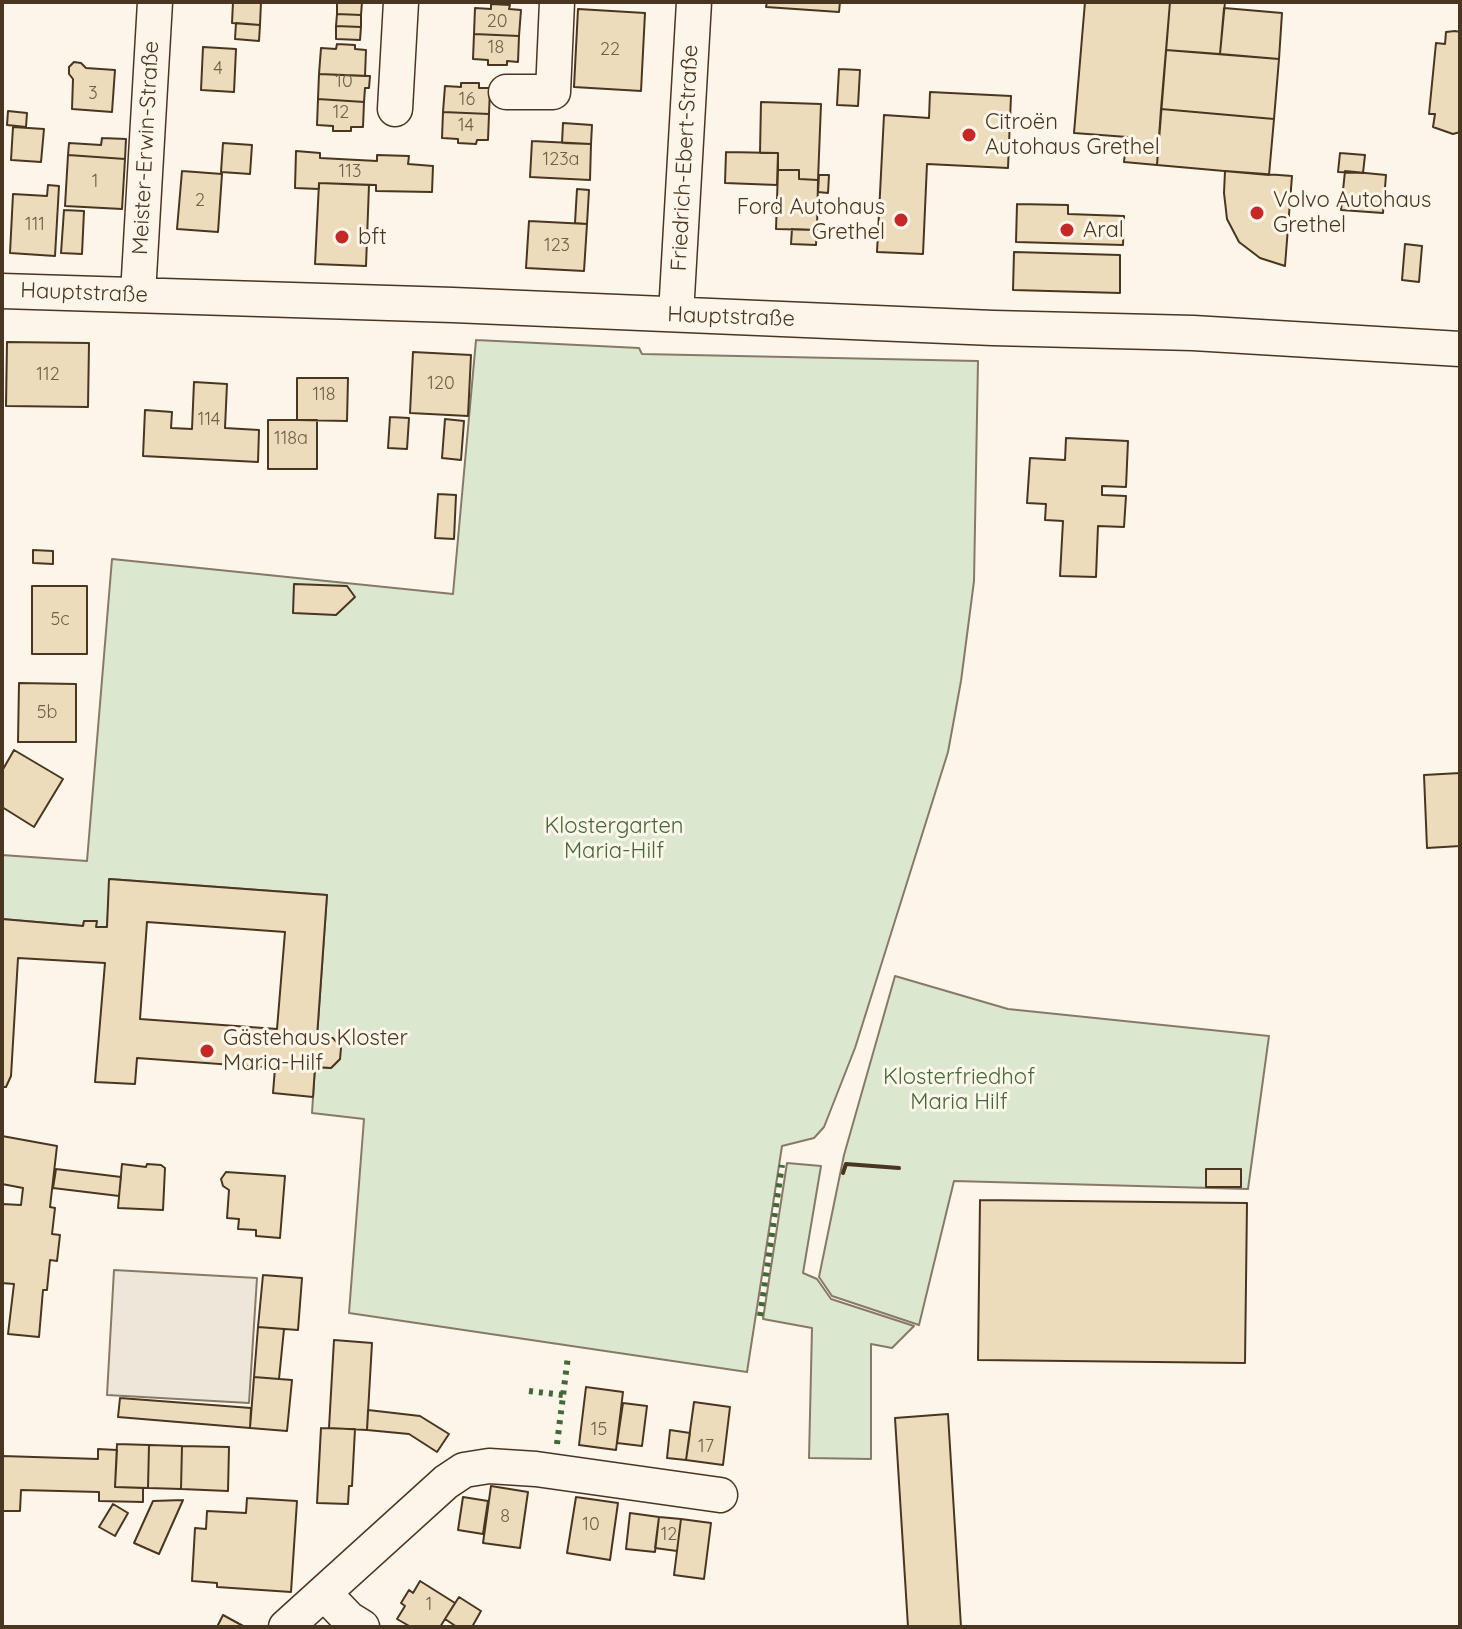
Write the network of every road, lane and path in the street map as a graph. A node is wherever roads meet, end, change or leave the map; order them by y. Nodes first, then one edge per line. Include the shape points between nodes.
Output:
1 (155, 2) edge
2 (401, 2) edge
3 (557, 2) edge
4 (694, 2) edge
5 (506, 92) dead end
6 (395, 109) dead end
7 (2, 291) edge
8 (138, 294) junction
9 (676, 314) junction
10 (1460, 349) edge
11 (720, 1495) dead end
12 (324, 1593) junction
13 (286, 1627) edge
14 (362, 1627) edge

1 - 8 street, Meister-Erwin-Straße
2 - 6 street
3 - 5 street via 553,92
4 - 9 street, Friedrich-Ebert-Straße
7 - 8 street, Hauptstraße
8 - 9 street, Hauptstraße
9 - 10 street, Hauptstraße via 1193,333
11 - 12 street via 536,1469 464,1470
12 - 13 street
12 - 14 street

